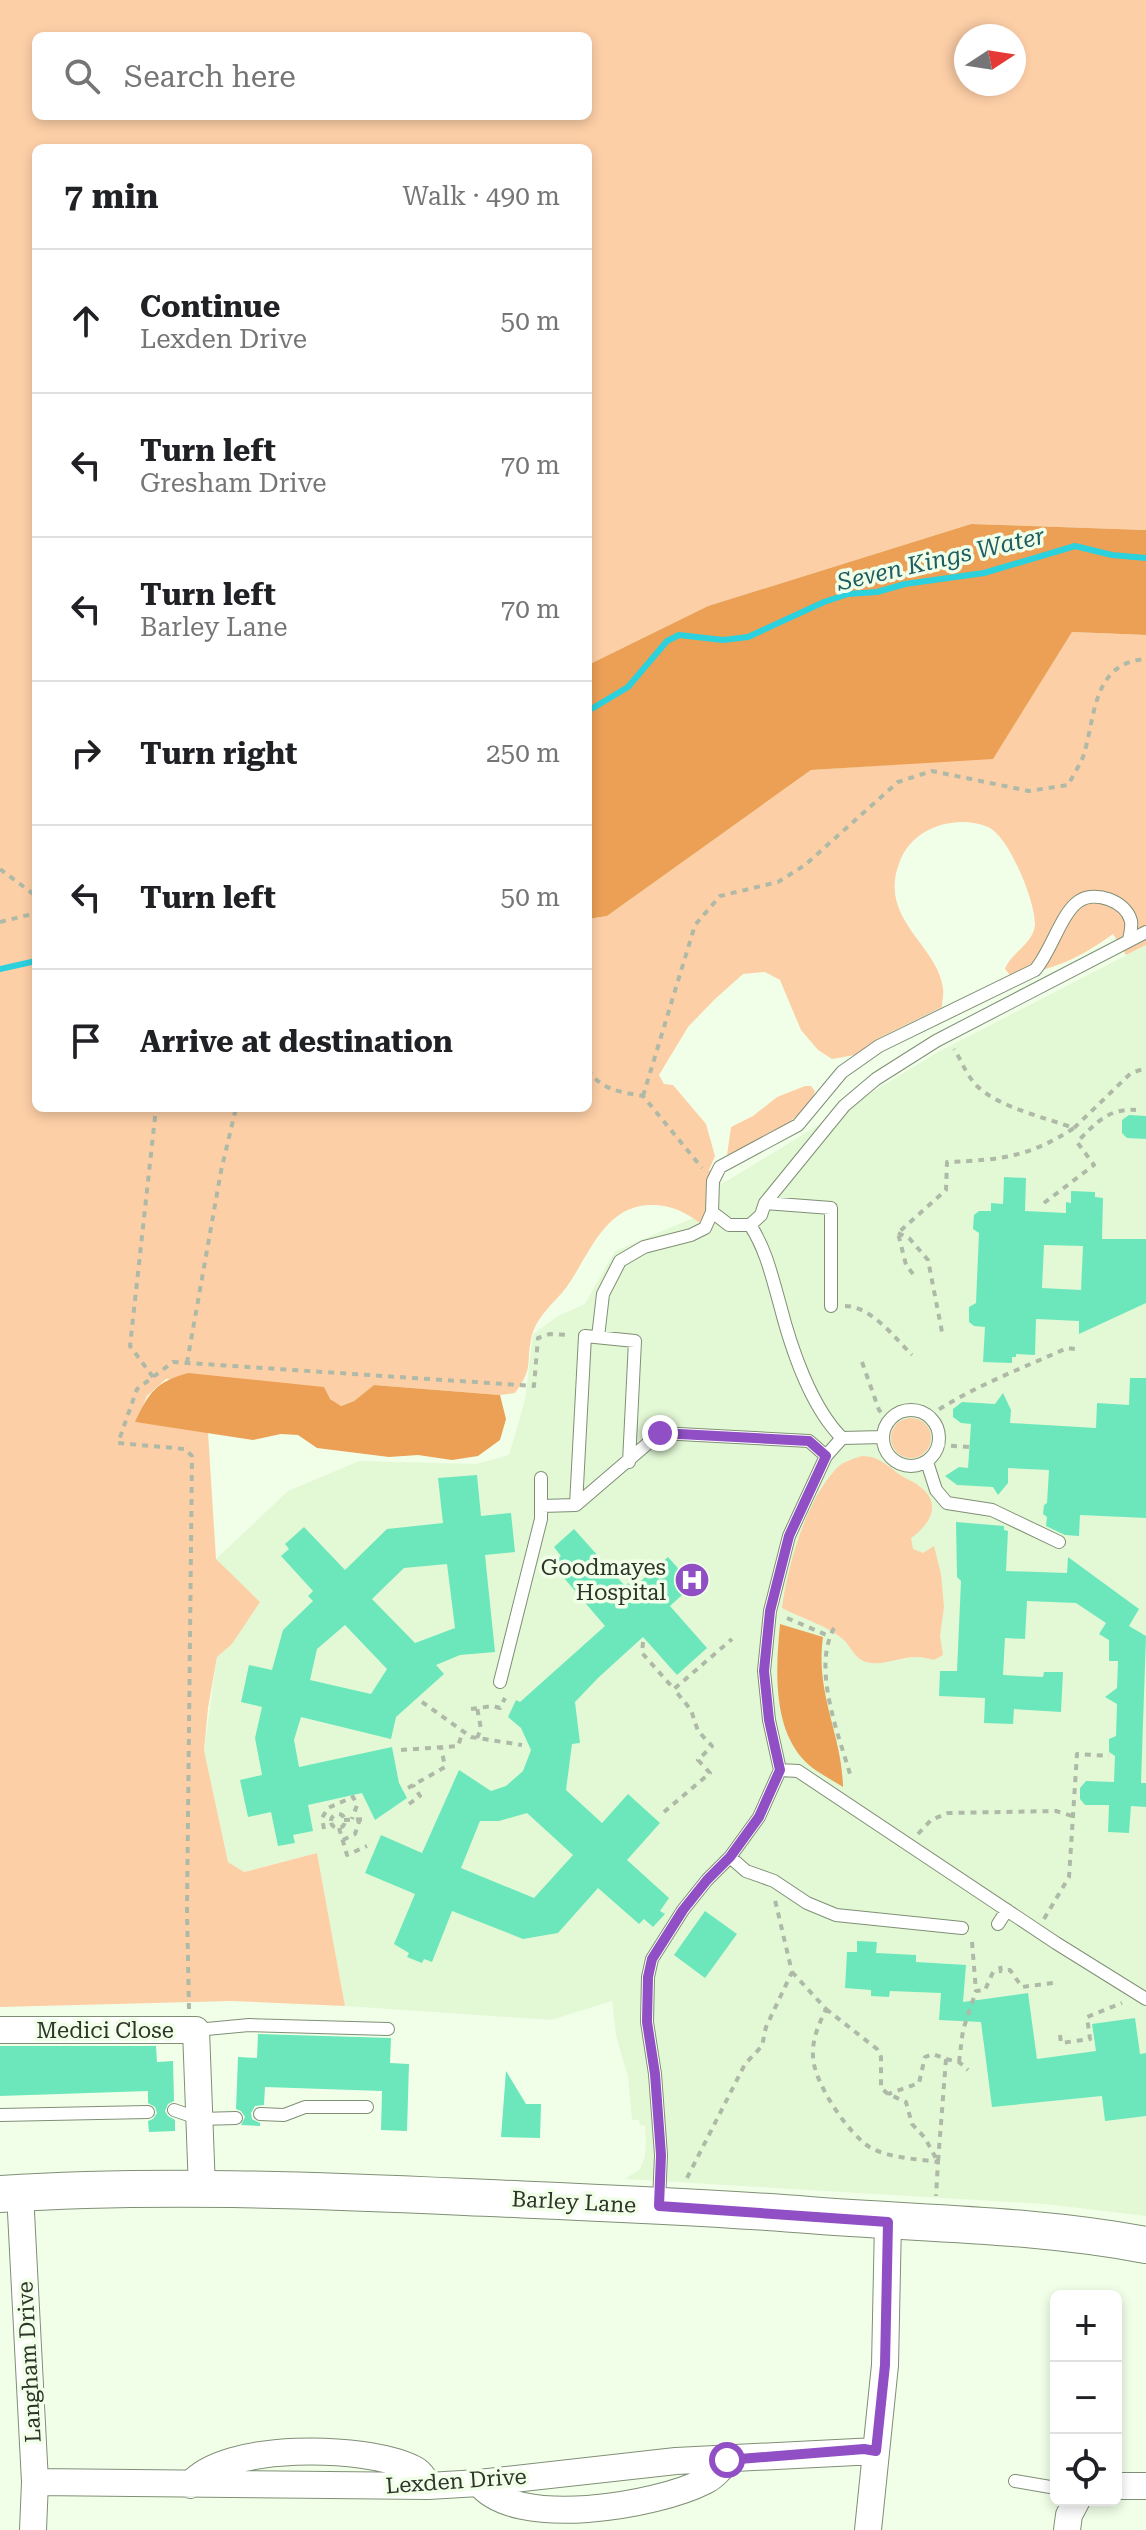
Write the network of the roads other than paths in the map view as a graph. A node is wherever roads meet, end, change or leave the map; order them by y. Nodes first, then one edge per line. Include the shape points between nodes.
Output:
1 (1146, 932) edge
2 (1129, 940) junction
3 (765, 1203) junction
4 (712, 1212) junction
5 (750, 1225) junction
6 (831, 1306) road end
7 (598, 1337) junction
8 (883, 1437) junction
9 (842, 1438) junction
10 (826, 1456) junction
11 (629, 1462) junction
12 (927, 1462) junction
13 (541, 1478) dead end
14 (576, 1505) junction
15 (541, 1506) junction
16 (1059, 1542) dead end
17 (504, 1687) road end
18 (780, 1770) junction
19 (730, 1857) junction
20 (1007, 1910) junction
21 (998, 1924) dead end
22 (962, 1928) road end
23 (1056, 1943) junction
24 (1050, 1957) dead end
25 (1146, 1999) edge
26 (388, 2029) dead end
27 (0, 2030) edge
28 (193, 2030) junction
29 (367, 2107) dead end
30 (174, 2110) dead end
31 (148, 2112) dead end
32 (260, 2114) dead end
33 (0, 2115) edge
34 (236, 2118) dead end
35 (200, 2119) junction
36 (202, 2189) junction
37 (10, 2194) edge
38 (673, 2195) junction
39 (888, 2222) junction
40 (1146, 2245) edge
41 (876, 2451) junction
42 (727, 2460) junction
43 (1015, 2481) dead end
44 (35, 2482) junction
45 (479, 2483) junction
46 (1122, 2486) edge
47 (1146, 2486) edge
48 (1050, 2487) edge
49 (1074, 2506) edge
50 (33, 2530) edge
51 (868, 2530) edge
52 (1067, 2530) edge

1 - 2 lane
2 - 3 lane via 945,1036 876,1079 844,1106
2 - 4 lane via 1131,922 1107,898 1093,895 1077,902 1035,970 879,1046 842,1072 798,1125 720,1167 713,1181
3 - 5 lane
3 - 6 lane via 831,1208
4 - 5 lane via 729,1225
4 - 7 lane via 705,1228 644,1247 620,1261 603,1294
5 - 9 lane via 762,1242 789,1339 827,1423
7 - 11 lane via 635,1341
7 - 14 lane via 585,1336
8 - 9 lane
8 - 12 lane via 893,1461 910,1467
8 - 12 lane via 895,1415 912,1410 929,1416 938,1429 939,1445
9 - 10 lane
10 - 11 lane via 809,1441 660,1433
10 - 18 lane via 789,1536 770,1611 764,1671
11 - 14 lane
12 - 16 lane via 936,1490 947,1503 992,1510
13 - 15 lane
14 - 15 lane
15 - 17 lane
18 - 19 lane via 759,1817
18 - 20 lane via 798,1771 886,1838
19 - 22 lane via 746,1871 836,1915
19 - 38 lane via 669,1930 648,1977 647,2022 661,2155
20 - 21 lane
20 - 23 lane
23 - 24 lane
23 - 25 lane
26 - 28 lane via 249,2025
27 - 28 street, Medici Close
28 - 35 street, Medici Close
29 - 32 lane via 305,2107 284,2115
30 - 35 lane
31 - 33 lane
34 - 35 lane
35 - 36 street, Medici Close
36 - 37 main road, Barley Lane
36 - 38 main road, Barley Lane
37 - 44 street, Langham Drive
38 - 39 main road, Barley Lane
39 - 40 main road, Barley Lane via 1038,2229
39 - 41 street via 885,2365
41 - 42 street, Lexden Drive
41 - 51 street
42 - 45 street, Lexden Drive
42 - 45 street via 717,2473 684,2489 601,2510 509,2505 489,2496
43 - 48 lane
44 - 45 street, Lexden Drive
44 - 50 street, Langham Drive
46 - 47 street
49 - 52 street

